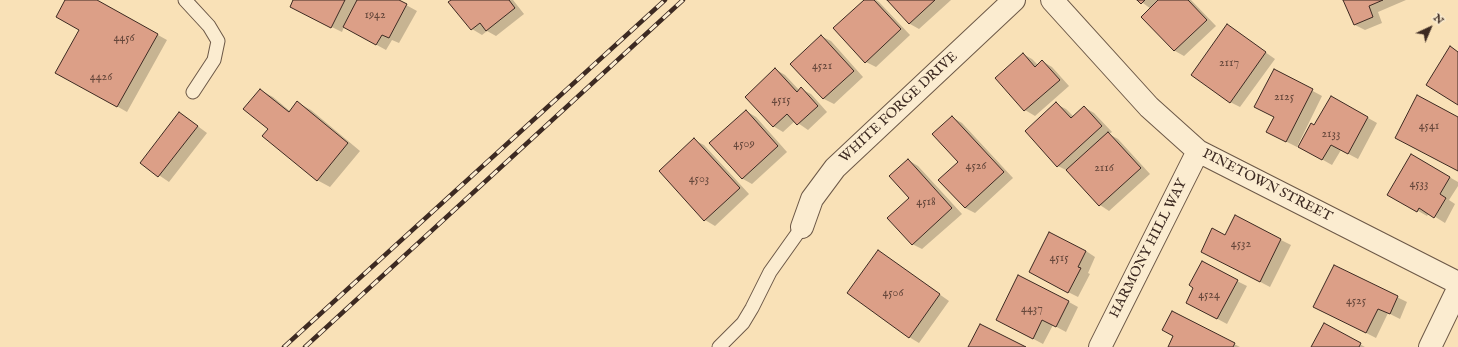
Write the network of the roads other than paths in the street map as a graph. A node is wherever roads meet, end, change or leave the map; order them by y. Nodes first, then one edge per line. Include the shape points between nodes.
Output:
1 (185, 0) edge
2 (1014, 0) edge
3 (1052, 0) edge
4 (194, 92) dead end
5 (1198, 151) junction
6 (802, 228) joint
7 (1458, 284) edge
8 (1458, 289) edge
9 (719, 347) edge
10 (1100, 347) edge
11 (1430, 347) edge

1 - 4 lane via 218,41 214,60
2 - 6 street, WHITE FORGE DRIVE via 835,168 812,199
3 - 5 street, PINETOWN STREET via 1149,107
5 - 7 street, PINETOWN STREET
5 - 10 street, HARMONY HILL WAY
6 - 9 lane via 770,272 743,323
8 - 11 street

